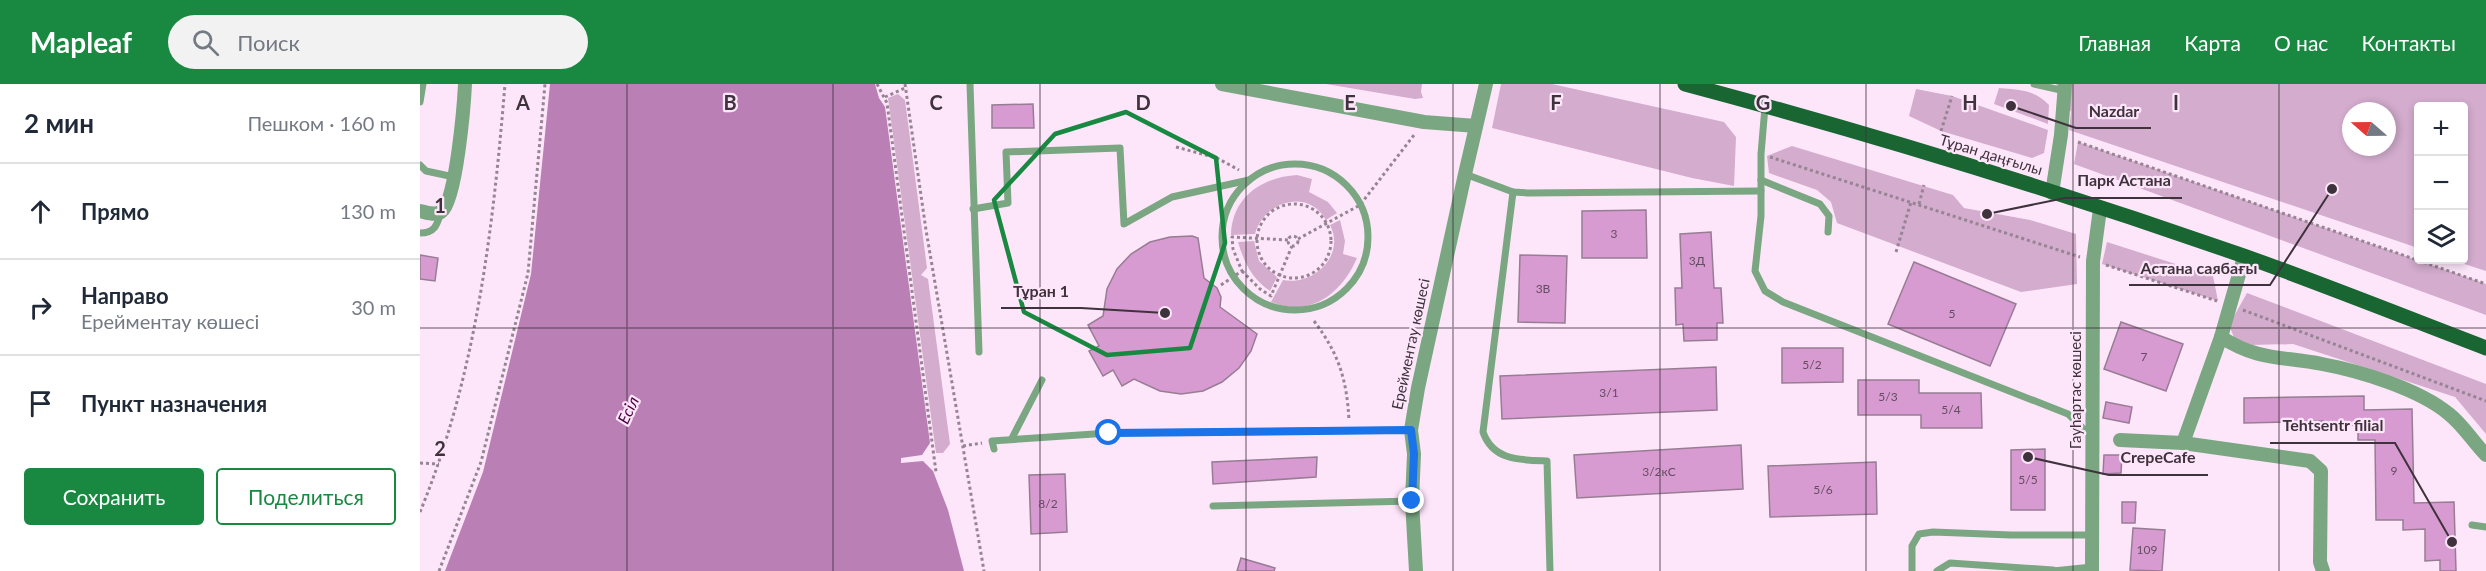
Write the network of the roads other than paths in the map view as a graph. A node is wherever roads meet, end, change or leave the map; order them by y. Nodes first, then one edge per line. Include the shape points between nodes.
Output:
1 (423, 84) edge
2 (465, 84) edge
3 (970, 84) edge
4 (1221, 84) edge
5 (1486, 84) edge
6 (1685, 84) edge
7 (2034, 84) edge
8 (2065, 88) edge
9 (420, 102) edge
10 (1766, 107) junction
11 (1476, 126) junction
12 (420, 165) edge
13 (1465, 174) junction
14 (454, 177) junction
15 (1250, 180) junction
16 (1761, 180) junction
17 (1761, 191) junction
18 (1513, 192) junction
19 (2052, 193) junction
20 (973, 209) junction
21 (2100, 209) junction
22 (431, 212) edge
23 (1828, 232) dead end
24 (420, 233) edge
25 (2244, 256) junction
26 (2221, 337) junction
27 (2486, 348) edge
28 (980, 352) dead end
29 (1042, 380) dead end
30 (1411, 430) junction
31 (2092, 437) junction
32 (1012, 438) junction
33 (2120, 440) dead end
34 (2183, 443) junction
35 (994, 449) dead end
36 (2486, 455) edge
37 (1412, 501) junction
38 (1213, 506) dead end
39 (2472, 525) dead end
40 (2486, 527) edge
41 (2093, 535) junction
42 (2092, 569) edge
43 (2053, 570) edge
44 (1416, 571) edge
45 (1550, 571) edge
46 (1912, 571) edge
47 (1937, 571) edge
48 (2323, 571) edge

1 - 9 lane
2 - 14 street
3 - 20 lane
4 - 11 street via 1424,122
5 - 11 street, Ерейментау көшесі
6 - 10 main road, Тұран даңғылы
7 - 8 lane
8 - 19 street
10 - 16 lane
10 - 19 main road, Тұран даңғылы
11 - 13 street, Ерейментау көшесі
12 - 14 lane via 426,171
13 - 18 lane
13 - 30 street, Ерейментау көшесі
14 - 22 street via 445,210
15 - 15 lane via 1235,195 1222,235 1224,256 1244,290 1273,307 1290,310 1308,309 1339,296 1356,278 1366,255 1368,231 1360,204 1350,188 1333,174 1312,166 1290,164 1269,168
15 - 20 lane via 1172,196 1124,224 1120,148 1006,152 1008,203
16 - 17 lane
16 - 23 lane via 1820,204 1829,216
17 - 18 lane
17 - 31 lane via 1755,271 1765,291 1783,302 2068,414
18 - 45 lane via 1483,432 1487,443 1499,454 1547,461
19 - 21 main road, Тұран даңғылы
20 - 28 lane
21 - 25 main road, Тұран даңғылы
21 - 31 street, Гауhартас көшесі via 2093,261
22 - 24 lane via 437,227
25 - 26 street
25 - 27 main road, Тұран даңғылы
26 - 34 street
26 - 36 street via 2248,352 2354,370 2426,399 2449,414
29 - 32 lane
30 - 32 lane via 1109,433
30 - 37 street, Ерейментау көшесі
31 - 41 street, Гауhартас көшесі
32 - 35 lane via 992,441
33 - 34 street
34 - 48 street via 2310,461 2321,471
37 - 38 lane
37 - 44 street, Ерейментау көшесі
39 - 40 lane
41 - 42 street, Гауhартас көшесі
41 - 46 lane via 1919,534 1912,546
42 - 43 lane
43 - 47 lane via 1950,563

